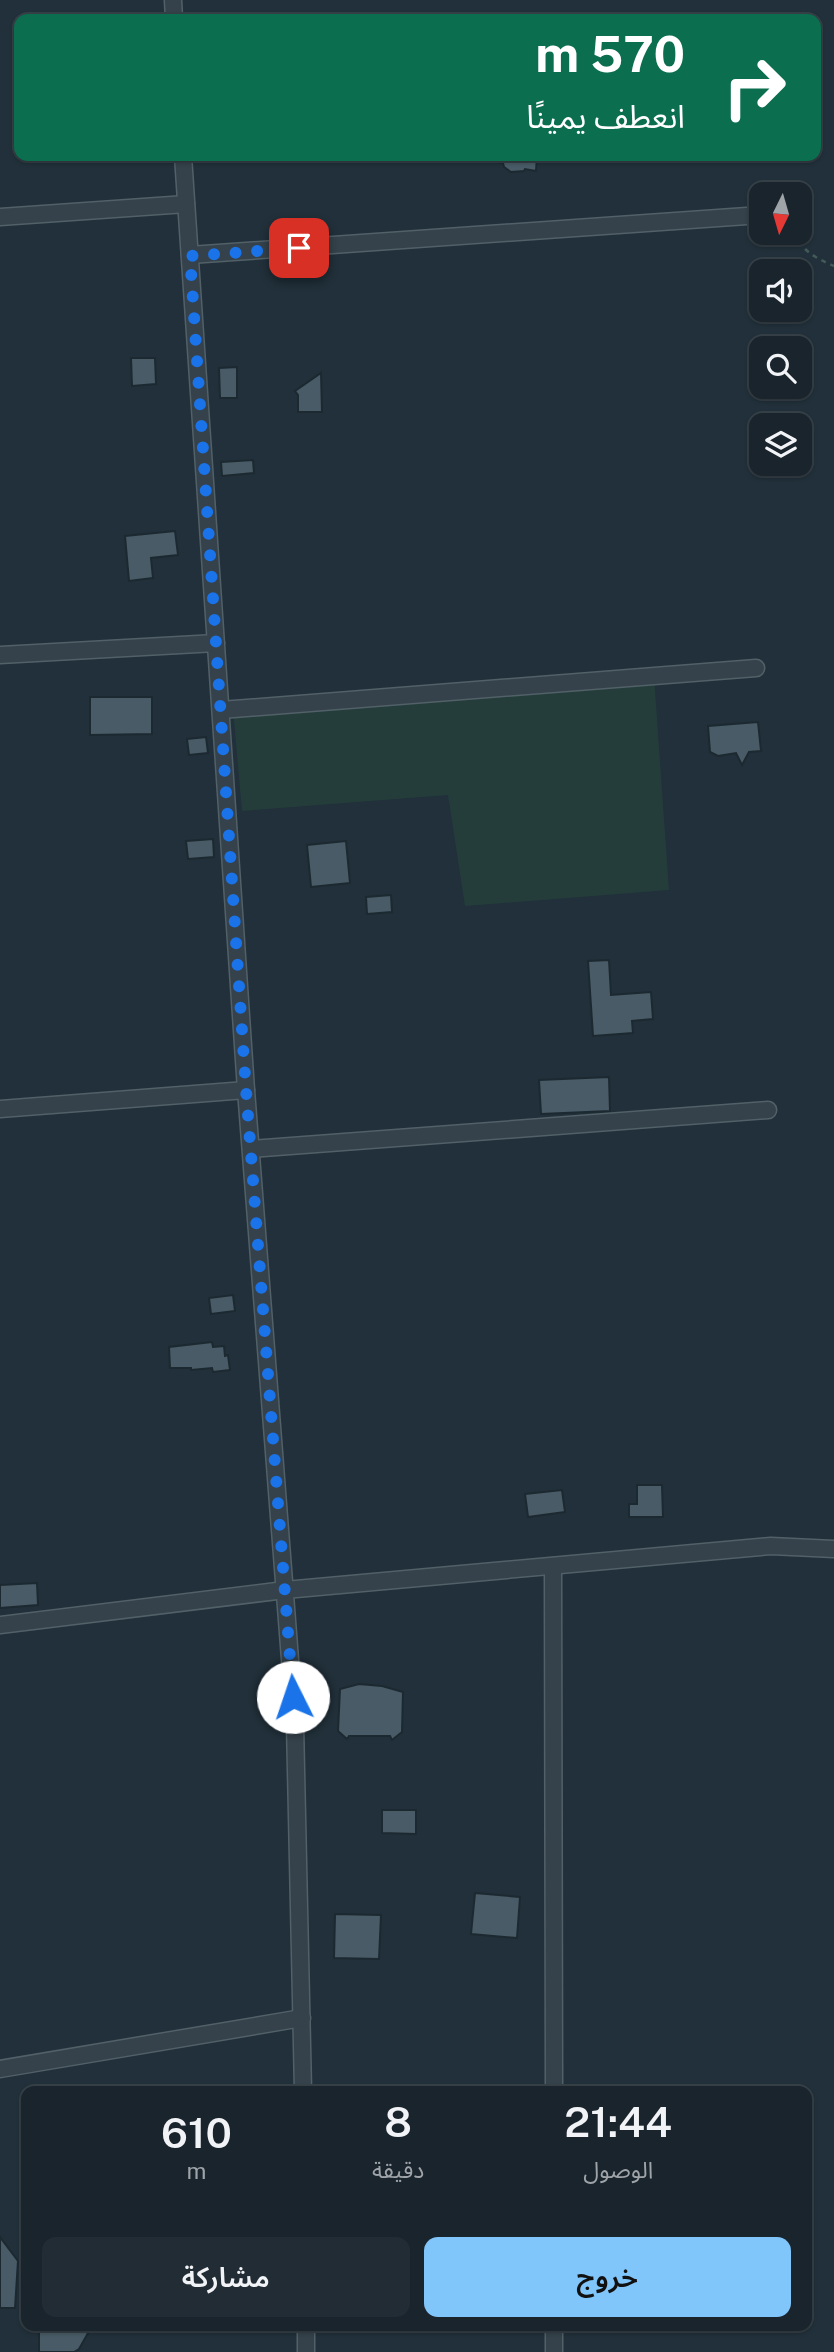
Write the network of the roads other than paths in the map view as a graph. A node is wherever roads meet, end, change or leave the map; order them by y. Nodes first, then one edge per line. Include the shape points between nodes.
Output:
1 (183, 161) edge
2 (186, 204) junction
3 (749, 216) edge
4 (0, 217) edge
5 (190, 256) junction
6 (216, 643) junction
7 (0, 655) edge
8 (756, 667) dead end
9 (220, 710) junction
10 (246, 1090) junction
11 (0, 1109) edge
12 (768, 1110) dead end
13 (251, 1149) junction
14 (834, 1549) edge
15 (553, 1566) junction
16 (285, 1590) junction
17 (0, 1625) edge
18 (302, 2018) junction
19 (0, 2069) edge
20 (303, 2086) edge
21 (554, 2086) edge
22 (306, 2331) edge
23 (554, 2331) edge
24 (306, 2352) edge
25 (554, 2352) edge

1 - 2 street
2 - 4 street
2 - 5 street
3 - 5 street
5 - 6 street
6 - 7 street
6 - 9 street
8 - 9 street
9 - 10 street
10 - 11 street
10 - 13 street
12 - 13 street
13 - 16 street
14 - 15 street via 772,1546
15 - 16 street
15 - 21 street
16 - 17 street
16 - 18 street via 295,1724
18 - 19 street
18 - 20 street
22 - 24 street
23 - 25 street

